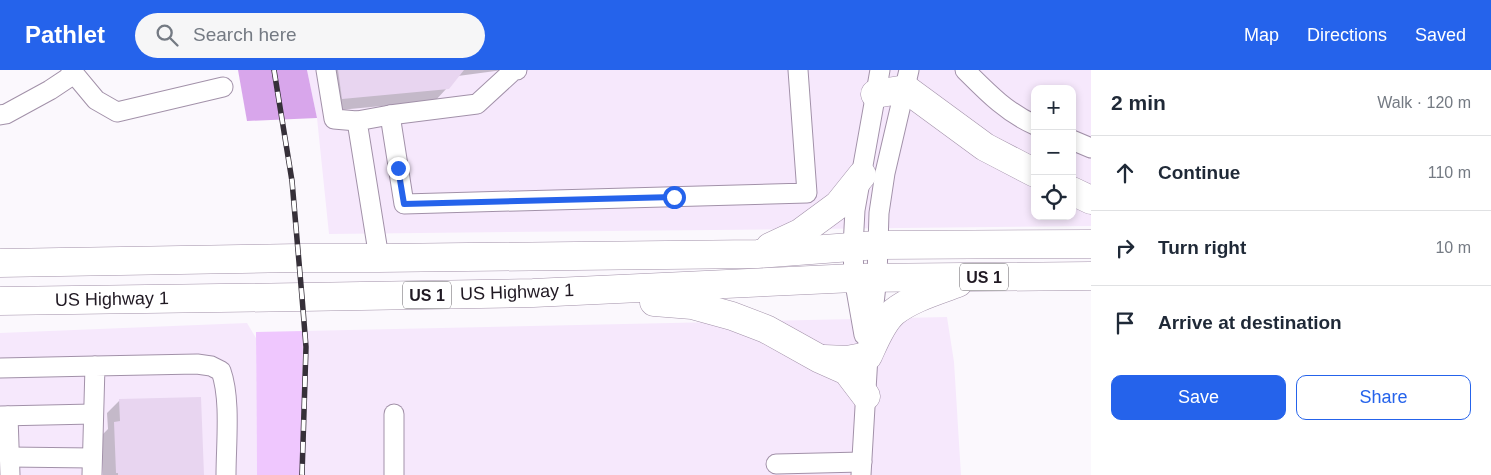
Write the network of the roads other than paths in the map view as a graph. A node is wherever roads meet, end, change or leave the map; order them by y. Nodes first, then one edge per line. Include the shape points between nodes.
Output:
1 (326, 70) edge
2 (517, 70) edge
3 (798, 70) edge
4 (965, 70) edge
5 (72, 72) edge
6 (907, 79) edge
7 (878, 82) edge
8 (223, 87) dead end
9 (390, 115) junction
10 (0, 116) edge
11 (356, 121) junction
12 (1031, 123) edge
13 (1076, 142) edge
14 (1091, 148) edge
15 (1031, 171) edge
16 (862, 176) junction
17 (1076, 193) edge
18 (1091, 200) edge
19 (1091, 244) edge
20 (865, 246) junction
21 (757, 254) junction
22 (379, 258) junction
23 (0, 263) edge
24 (1091, 276) edge
25 (974, 277) junction
26 (866, 278) junction
27 (533, 293) junction
28 (0, 301) edge
29 (868, 356) junction
30 (820, 359) junction
31 (95, 366) junction
32 (0, 368) edge
33 (866, 396) junction
34 (93, 414) junction
35 (394, 414) dead end
36 (4, 416) edge
37 (776, 464) dead end
38 (9, 466) edge
39 (92, 467) edge
40 (862, 469) edge
41 (226, 475) edge
42 (394, 475) edge

1 - 11 street via 334,119
2 - 9 street via 478,104
3 - 9 street via 807,194 404,204
4 - 12 street via 1003,106
5 - 8 street via 96,100 117,112
5 - 10 street via 50,90
6 - 7 highway
6 - 15 highway via 985,147
6 - 20 street via 879,213
7 - 16 street
9 - 11 street
11 - 22 street
13 - 14 street
16 - 20 street via 855,210
16 - 21 highway via 838,205 800,234
17 - 18 highway
19 - 20 highway, US 1
20 - 21 highway, US 1
20 - 26 street
20 - 26 street
21 - 22 highway, US 1
22 - 23 highway, US 1
24 - 25 highway, US 1
25 - 26 highway, US 1
25 - 29 highway via 917,299 893,313
26 - 27 highway, US Highway 1 / US 1
26 - 29 street
27 - 28 highway, US Highway 1 / US 1
27 - 30 highway via 692,304 766,329
29 - 30 highway via 847,360
29 - 33 street
30 - 33 highway via 847,371
31 - 32 street
31 - 34 street
31 - 41 street via 197,364 220,371 226,397
33 - 40 street
34 - 36 street
34 - 39 street
35 - 42 street
36 - 38 street
37 - 40 street
38 - 39 street

